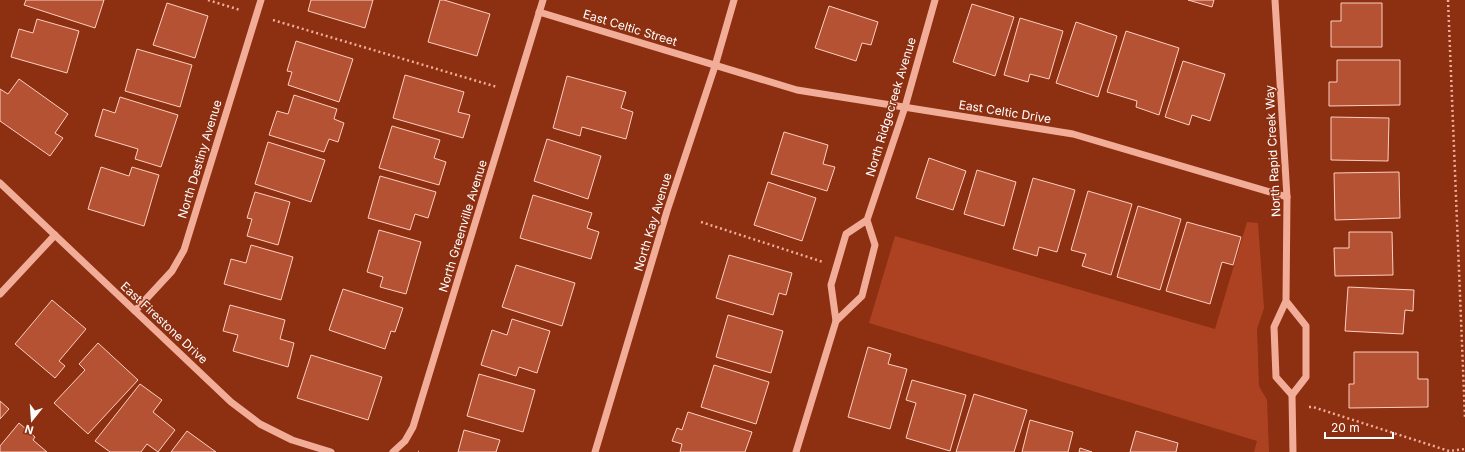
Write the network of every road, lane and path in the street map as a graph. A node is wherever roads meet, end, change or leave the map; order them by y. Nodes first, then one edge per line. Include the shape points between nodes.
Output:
1 (208, 0) edge
2 (260, 0) edge
3 (543, 0) edge
4 (734, 0) edge
5 (935, 0) edge
6 (1275, 0) edge
7 (1448, 0) edge
8 (240, 10) dead end
9 (539, 12) junction
10 (273, 20) dead end
11 (715, 66) junction
12 (497, 88) dead end
13 (905, 107) junction
14 (0, 182) edge
15 (1287, 197) junction
16 (867, 220) junction
17 (701, 222) dead end
18 (55, 235) junction
19 (836, 267) junction
20 (0, 294) edge
21 (1286, 301) junction
22 (135, 311) junction
23 (836, 321) junction
24 (1292, 395) junction
25 (1309, 407) dead end
26 (1465, 418) edge
27 (1465, 450) edge
28 (331, 452) edge
29 (393, 452) edge
30 (595, 452) edge
31 (796, 452) edge
32 (1293, 452) edge

1 - 8 path
2 - 22 street, North Destiny Avenue via 184,250 172,271
3 - 9 street, North Greenville Avenue
4 - 11 street, North Kay Avenue
5 - 13 street, North Ridgecreek Avenue
6 - 15 street, North Rapid Creek Way
7 - 26 path
9 - 11 street, East Celtic Street
9 - 29 street, North Greenville Avenue via 413,427 405,441
10 - 12 path
11 - 13 street, East Celtic Drive via 797,90
11 - 30 street, North Kay Avenue via 667,211
13 - 15 street, East Celtic Drive via 1073,134
13 - 16 street, North Ridgecreek Avenue
14 - 18 street, East Firestone Drive
15 - 21 street, North Rapid Creek Way
16 - 19 street via 846,234
16 - 23 street via 875,244 862,296
17 - 19 path
18 - 20 street
18 - 22 street, East Firestone Drive
19 - 23 street via 831,284
21 - 24 street, North Rapid Creek Way via 1274,327 1276,376
21 - 24 street via 1306,326 1306,377
22 - 28 street, East Firestone Drive via 231,402 260,424 292,440
23 - 31 street
24 - 32 street
25 - 27 path via 1449,451

